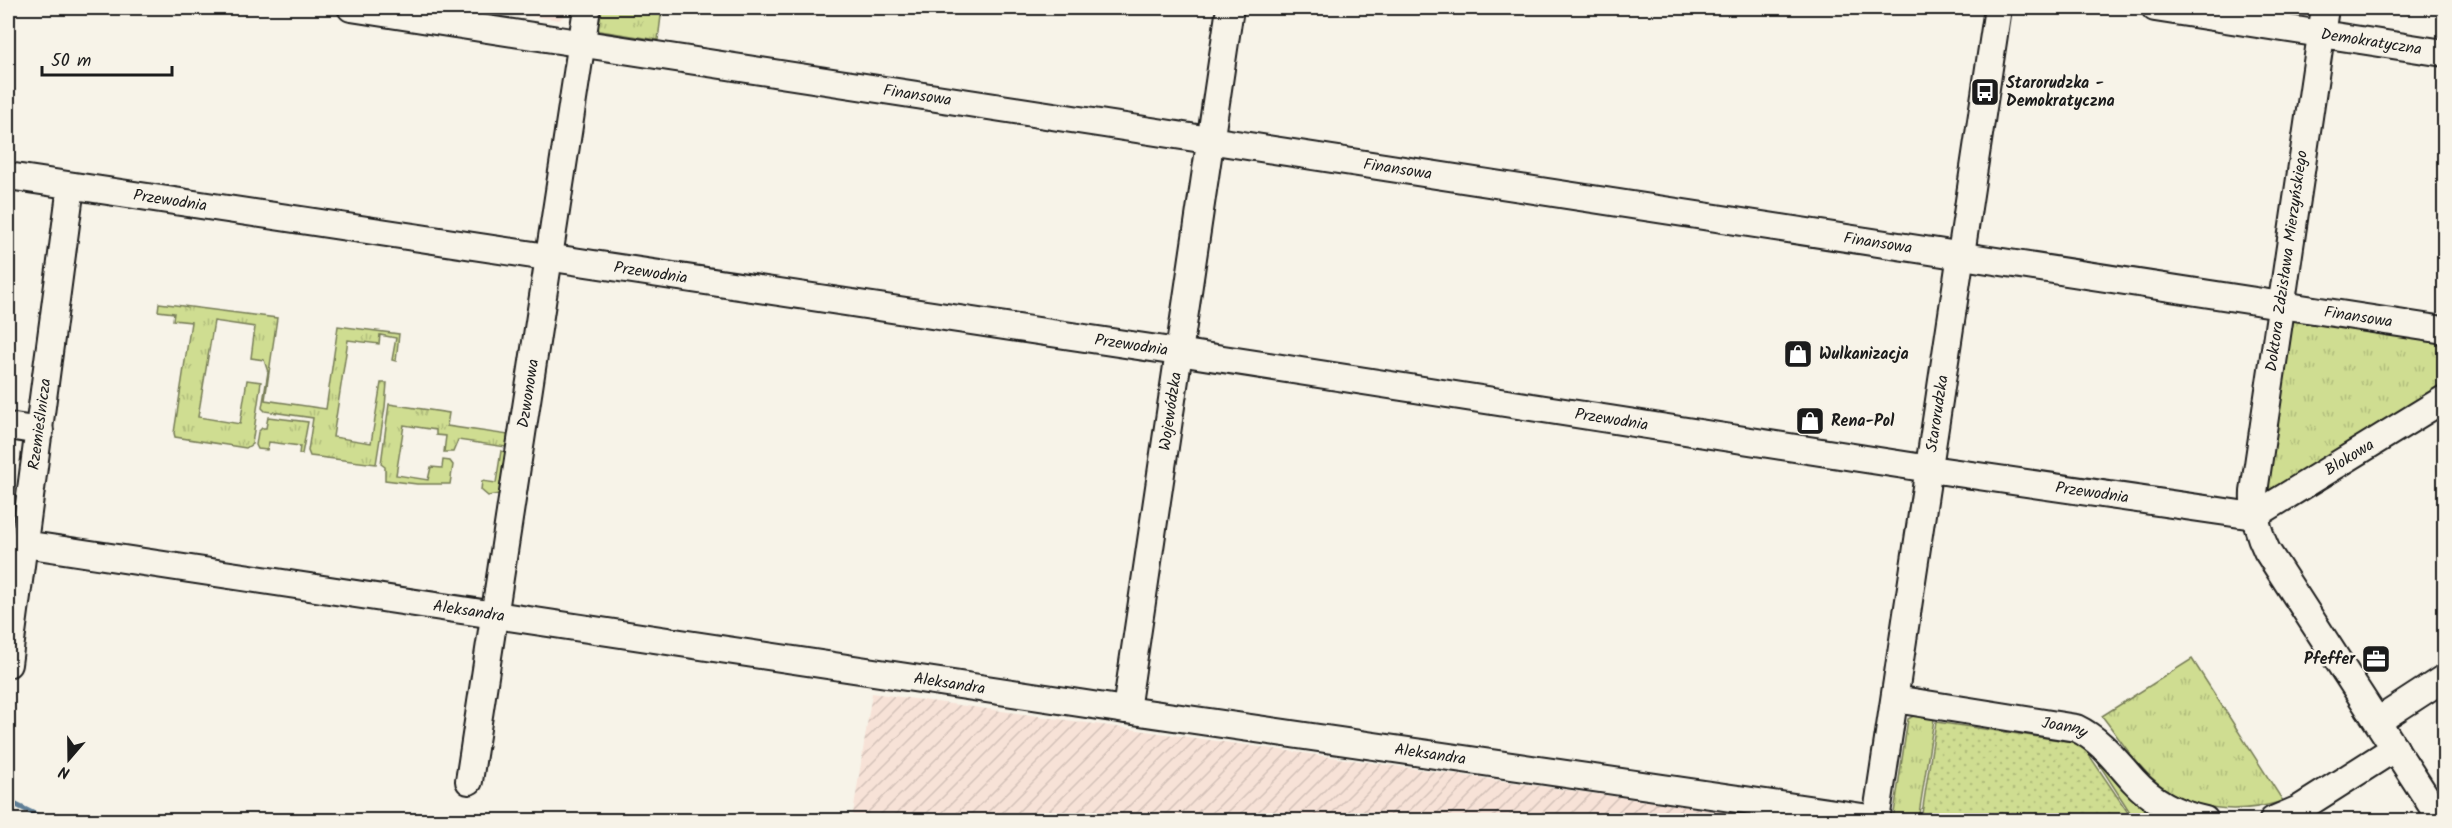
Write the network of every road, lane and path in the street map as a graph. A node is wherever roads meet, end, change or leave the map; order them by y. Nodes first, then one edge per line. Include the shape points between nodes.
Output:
1 (351, 8) edge
2 (587, 8) edge
3 (1230, 8) edge
4 (1998, 8) edge
5 (2155, 8) edge
6 (2325, 8) edge
7 (2321, 33) junction
8 (582, 42) junction
9 (2445, 53) edge
10 (1209, 139) junction
11 (8, 176) edge
12 (71, 186) junction
13 (1959, 256) junction
14 (550, 257) junction
15 (2281, 304) junction
16 (2445, 330) edge
17 (1178, 352) junction
18 (2445, 399) edge
19 (8, 426) edge
20 (39, 431) junction
21 (1930, 469) junction
22 (2254, 516) junction
23 (24, 544) junction
24 (494, 615) junction
25 (8, 664) edge
26 (2445, 678) edge
27 (1894, 699) junction
28 (1126, 710) junction
29 (2378, 722) junction
30 (2395, 748) junction
31 (469, 781) dead end
32 (1876, 820) edge
33 (2205, 820) edge
34 (2273, 820) edge
35 (2441, 820) edge

1 - 8 street, Finansowa
2 - 8 street, Dzwonowa
3 - 10 street, Wojewódzka
4 - 13 street, Starorudzka
5 - 7 street, Demokratyczna
6 - 7 street, Doktora Zdzisława Mierzyńskiego
7 - 9 street, Demokratyczna
7 - 15 street, Doktora Zdzisława Mierzyńskiego
8 - 10 street, Finansowa
8 - 14 street, Dzwonowa
10 - 13 street, Finansowa
10 - 17 street, Wojewódzka
11 - 12 street, Przewodnia
12 - 14 street, Przewodnia
12 - 20 street, Rzemieślnicza
13 - 15 street, Finansowa
13 - 21 street, Starorudzka
14 - 17 street, Przewodnia
14 - 24 street, Dzwonowa
15 - 16 street, Finansowa
15 - 22 street, Doktora Zdzisława Mierzyńskiego via 2254,492
17 - 21 street, Przewodnia
17 - 28 street, Wojewódzka
18 - 22 street, Blokowa
19 - 20 street
20 - 23 street, Rzemieślnicza
21 - 22 street, Przewodnia
21 - 27 street, Starorudzka
22 - 29 street via 2267,551
23 - 24 street, Aleksandra
23 - 25 street, Rzemieślnicza
24 - 28 street, Aleksandra
24 - 31 street, Dzwonowa
26 - 29 street
27 - 32 street, Starorudzka
27 - 33 street, Joanny via 2076,728 2098,741 2133,781 2156,800
28 - 32 street, Aleksandra
29 - 30 street
30 - 34 street via 2299,809
30 - 35 street

